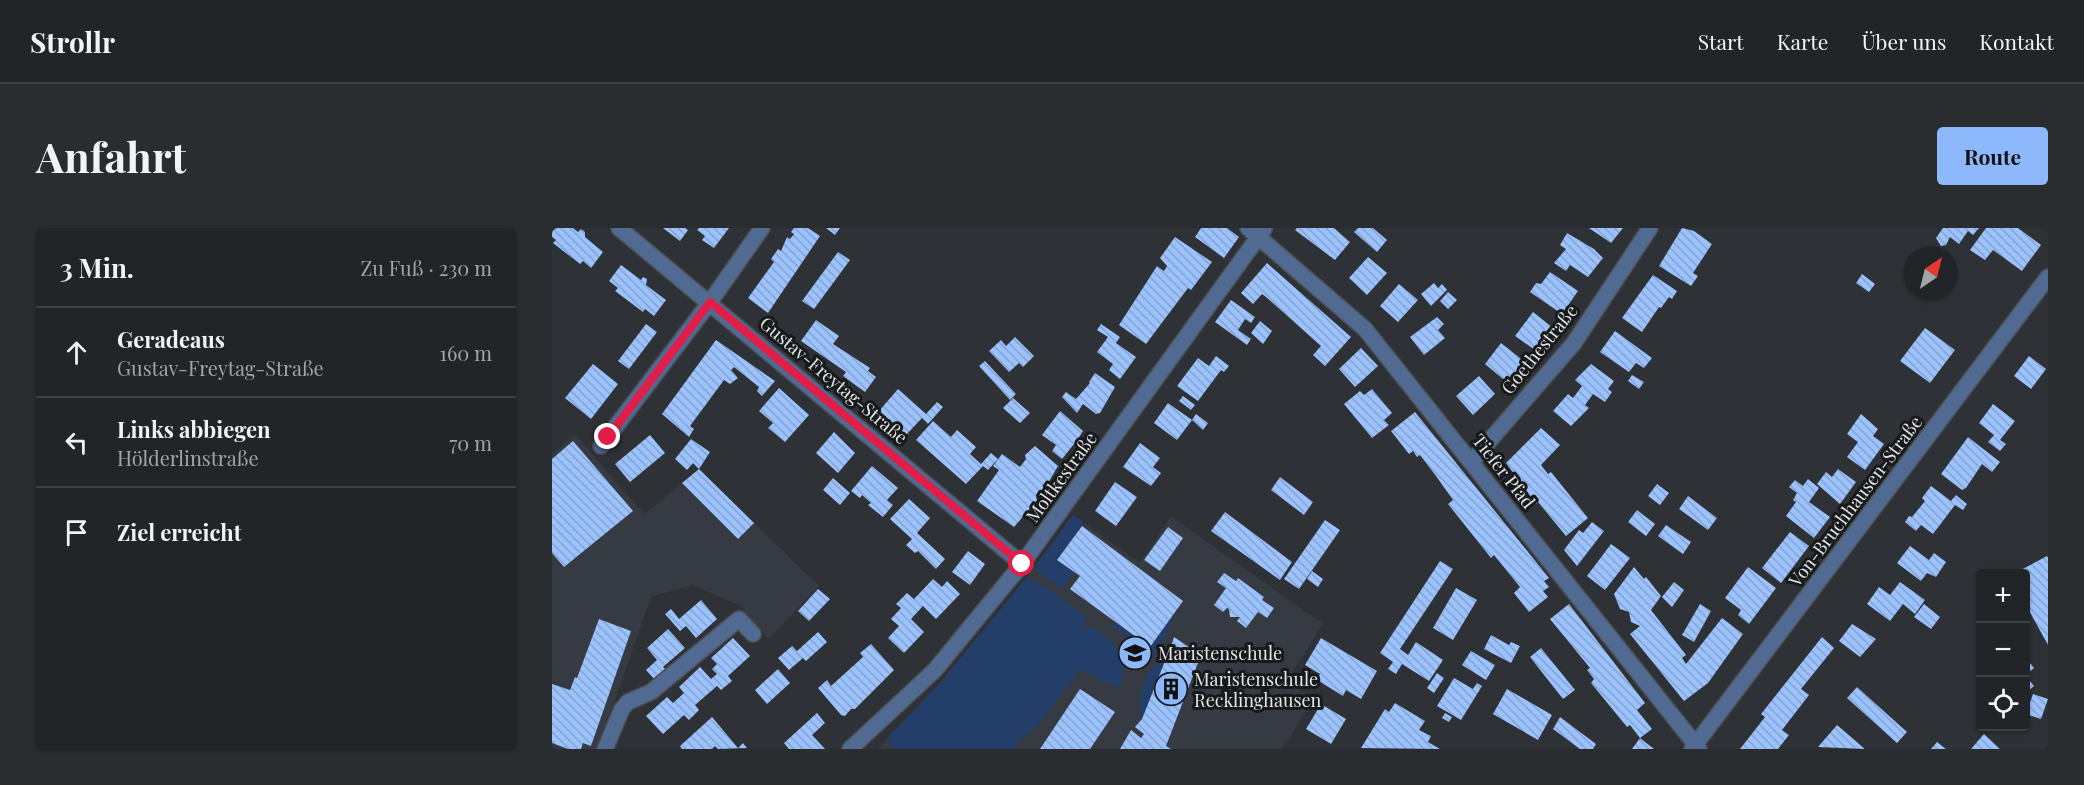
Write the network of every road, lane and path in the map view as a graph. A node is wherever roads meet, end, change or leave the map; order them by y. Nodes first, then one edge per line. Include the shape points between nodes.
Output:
1 (619, 228) edge
2 (762, 228) edge
3 (1650, 228) edge
4 (1257, 231) edge
5 (2048, 276) edge
6 (710, 302) junction
7 (601, 446) dead end
8 (1472, 461) junction
9 (1022, 564) junction
10 (753, 634) dead end
11 (1696, 748) edge
12 (605, 749) edge
13 (850, 749) edge

1 - 6 street, Gustav-Freytag-Straße
2 - 6 street
3 - 8 street, Goethestraße via 1574,343
4 - 8 street, Tiefer Pfad via 1365,329
4 - 9 street, Moltkestraße
5 - 11 street, Von-Bruchhausen-Straße
6 - 7 street
6 - 9 street, Gustav-Freytag-Straße
8 - 11 street, Tiefer Pfad
9 - 13 street, Moltkestraße via 934,670
10 - 12 street via 740,619 651,692 628,702

